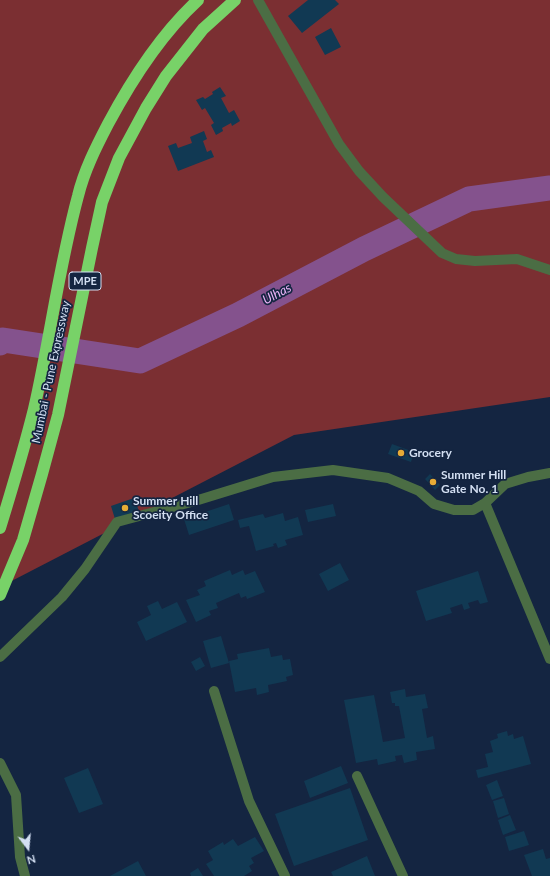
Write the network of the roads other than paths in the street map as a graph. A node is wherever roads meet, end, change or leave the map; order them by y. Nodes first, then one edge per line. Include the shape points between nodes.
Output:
1 (198, 0) edge
2 (235, 0) edge
3 (258, 0) edge
4 (550, 270) edge
5 (550, 473) edge
6 (485, 503) junction
7 (0, 528) edge
8 (0, 594) edge
9 (0, 657) edge
10 (550, 659) edge
11 (214, 691) dead end
12 (0, 763) edge
13 (358, 776) dead end
14 (25, 876) edge
15 (285, 876) edge
16 (403, 876) edge

1 - 7 highway, Mumbai - Pune Expressway / MPE via 145,61 124,95 96,148 78,195 34,409
2 - 8 highway, Mumbai - Pune Expressway / MPE via 204,29 166,76 119,158 102,202 58,415 42,474 23,540
3 - 4 street via 339,144 383,197 442,253 456,259 475,261 517,259
5 - 6 street via 505,484
6 - 9 street via 473,510 454,510 434,504 419,491 388,478 333,470 273,477 117,522 85,569 62,596
6 - 10 street
11 - 15 street via 249,801
12 - 14 street via 16,795 20,857
13 - 16 street

